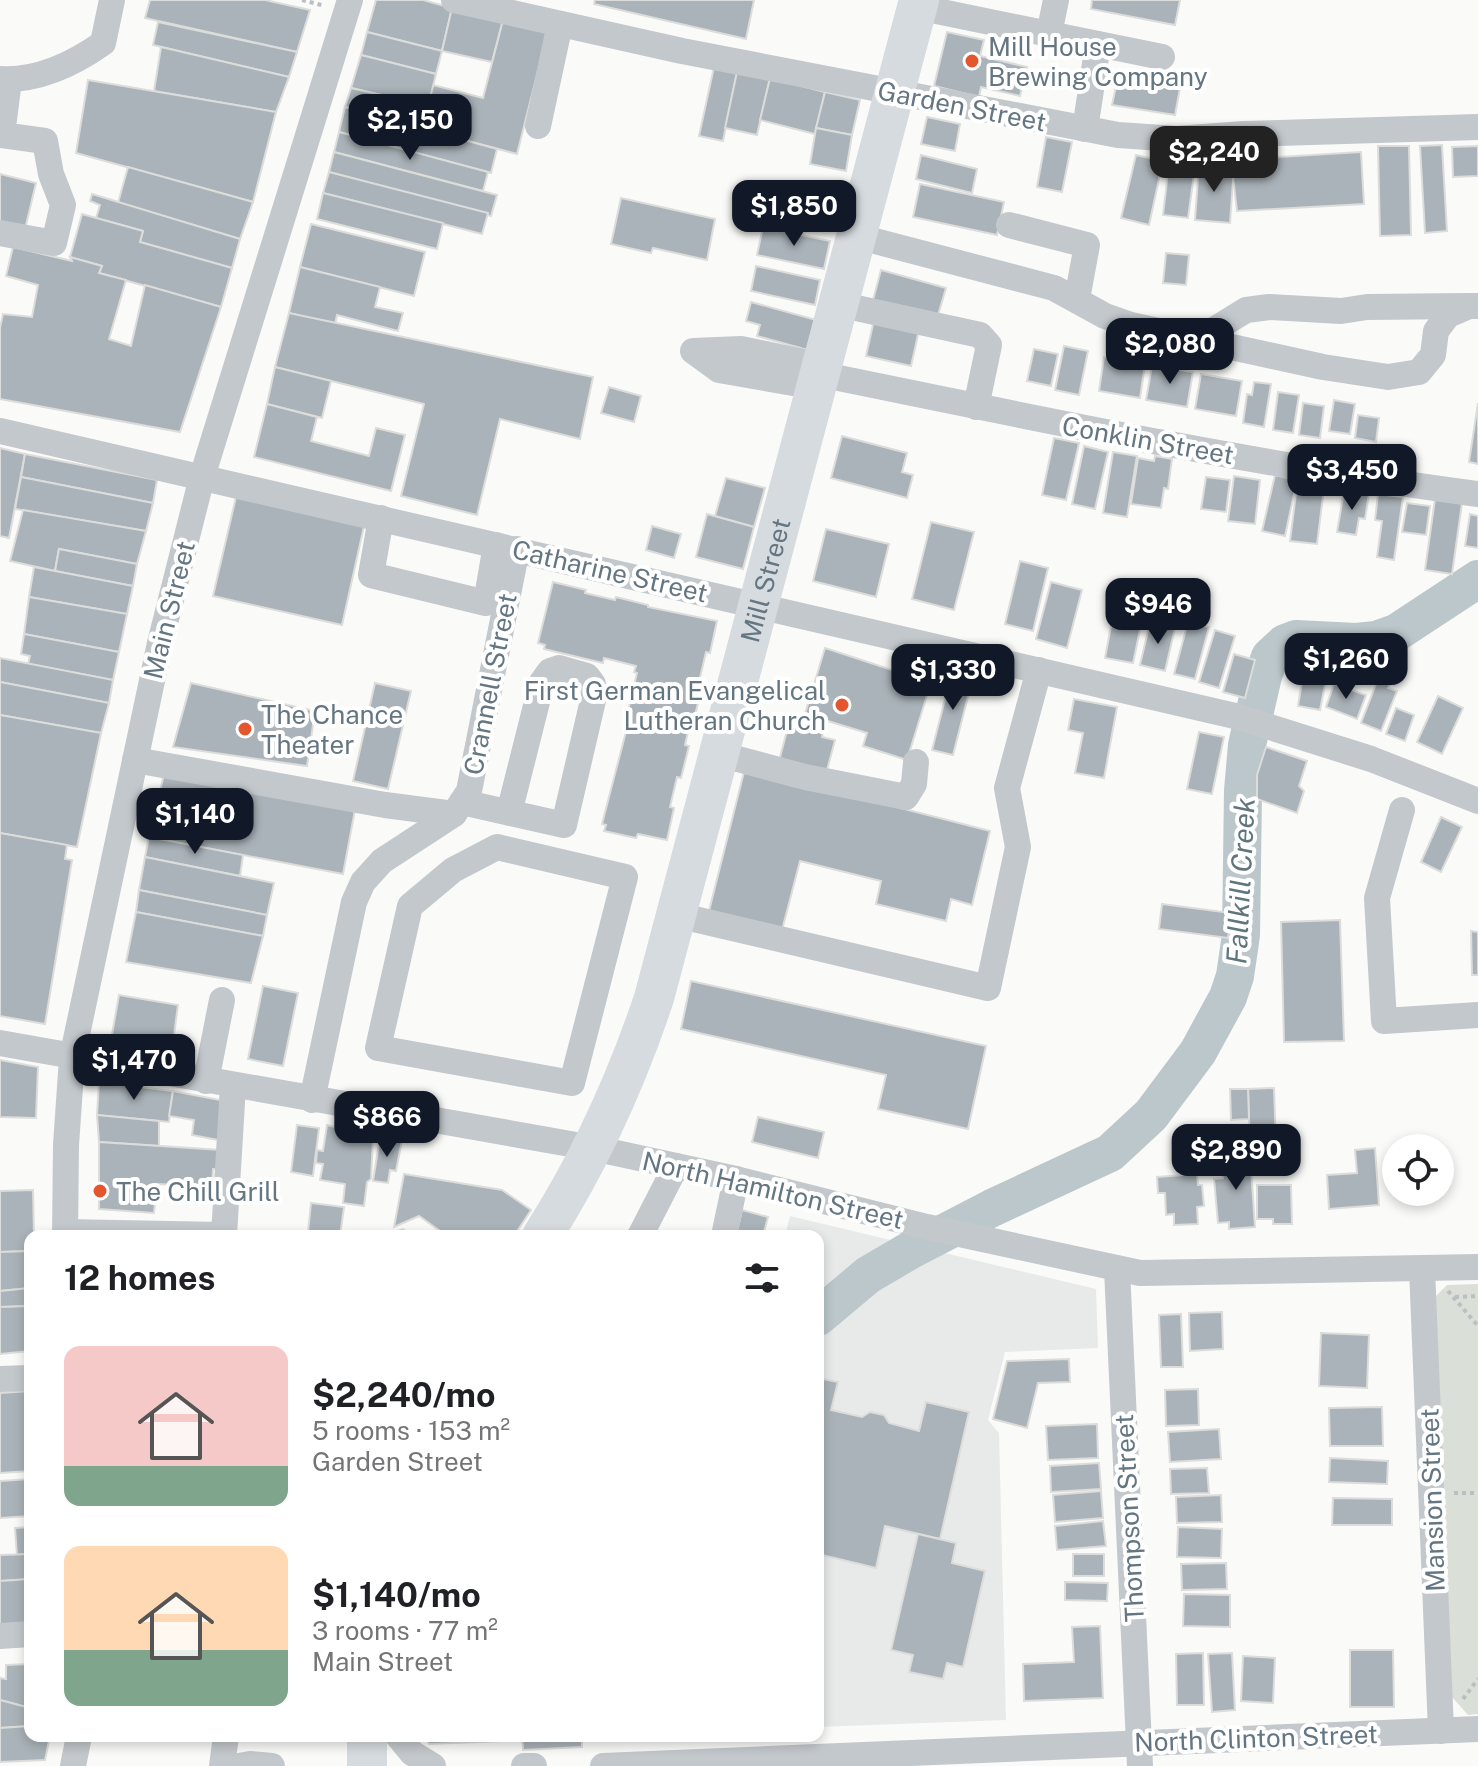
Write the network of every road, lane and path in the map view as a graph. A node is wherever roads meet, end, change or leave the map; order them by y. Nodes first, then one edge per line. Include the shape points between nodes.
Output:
1 (112, 0) edge
2 (350, 0) edge
3 (454, 0) edge
4 (1056, 0) edge
5 (918, 3) edge
6 (549, 15) edge
7 (1049, 34) junction
8 (1098, 44) junction
9 (1162, 57) dead end
10 (5, 79) edge
11 (894, 94) junction
12 (538, 126) dead end
13 (1478, 127) edge
14 (1085, 129) junction
15 (1009, 225) dead end
16 (0, 233) edge
17 (856, 236) junction
18 (1077, 299) junction
19 (838, 304) junction
20 (1474, 306) edge
21 (1202, 342) junction
22 (819, 376) junction
23 (976, 407) junction
24 (0, 431) edge
25 (202, 477) junction
26 (1478, 494) edge
27 (381, 518) junction
28 (506, 547) junction
29 (758, 605) junction
30 (1039, 670) junction
31 (719, 754) junction
32 (135, 760) junction
33 (916, 762) dead end
34 (1478, 801) edge
35 (458, 808) junction
36 (1402, 810) dead end
37 (509, 813) junction
38 (431, 830) junction
39 (453, 870) junction
40 (677, 915) junction
41 (222, 1000) dead end
42 (1478, 1015) edge
43 (0, 1043) edge
44 (72, 1058) junction
45 (206, 1081) junction
46 (233, 1086) junction
47 (312, 1100) junction
48 (593, 1148) junction
49 (676, 1166) junction
50 (736, 1179) junction
51 (65, 1230) edge
52 (224, 1230) edge
53 (550, 1230) edge
54 (643, 1230) edge
55 (725, 1230) edge
56 (1478, 1267) edge
57 (1117, 1269) junction
58 (1422, 1269) junction
59 (1478, 1296) edge
60 (1455, 1297) junction
61 (1478, 1326) edge
62 (24, 1378) edge
63 (0, 1379) edge
64 (24, 1634) edge
65 (0, 1636) edge
66 (1478, 1729) edge
67 (1441, 1731) junction
68 (78, 1742) edge
69 (225, 1742) edge
70 (367, 1742) edge
71 (403, 1742) edge
72 (1139, 1754) edge
73 (73, 1766) edge
74 (222, 1766) edge
75 (239, 1766) edge
76 (272, 1766) edge
77 (367, 1766) edge
78 (433, 1766) edge
79 (524, 1766) edge
80 (534, 1766) edge
81 (603, 1766) edge

1 - 10 street via 103,43 58,69
2 - 25 street, Main Street
3 - 6 street, Garden Street
4 - 7 street
5 - 7 street
5 - 11 highway, Mill Street
6 - 11 street, Garden Street
6 - 12 street
7 - 8 street
8 - 9 street
8 - 14 street
10 - 16 street via 2,135 45,141 63,205 54,243
11 - 14 street, Garden Street
11 - 17 highway, Mill Street
13 - 14 street, Garden Street via 1177,139
15 - 18 street via 1087,245
17 - 18 street via 1054,288
17 - 19 highway, Mill Street
18 - 21 street via 1105,316
19 - 22 highway, Mill Street
19 - 23 street via 980,335 989,345
20 - 21 street via 1246,310
20 - 21 street via 1448,315 1436,331 1433,355 1419,372 1388,377
22 - 23 street, Conklin Street
22 - 29 highway, Mill Street
23 - 26 street, Conklin Street
24 - 25 street, Catharine Street
25 - 27 street, Catharine Street
25 - 32 street, Main Street
27 - 28 street, Catharine Street
27 - 28 street via 371,575 486,603
28 - 29 street, Catharine Street
28 - 35 street, Crannell Street via 469,791
29 - 30 street, Catharine Street
29 - 31 highway, Mill Street
30 - 34 street, Catharine Street via 1267,725
30 - 40 street via 1007,788 1018,847 988,988
31 - 33 street via 906,797 914,784
31 - 40 highway, Mill Street
32 - 35 street via 385,805
32 - 44 street, Main Street
35 - 37 street
35 - 38 street
36 - 42 street via 1377,898 1384,1021
37 - 37 street via 564,825 594,696 587,676 559,668 542,682
38 - 39 street
38 - 47 street via 382,861 354,902
39 - 39 street via 410,906 378,1048 572,1083 625,877 497,847
40 - 48 highway, Mill Street via 643,1032
41 - 45 street
43 - 44 street, North Hamilton Street
44 - 45 street, North Hamilton Street
44 - 51 street, Main Street
45 - 46 street, North Hamilton Street
46 - 47 street, North Hamilton Street
46 - 52 street
47 - 48 street, North Hamilton Street
48 - 49 street, North Hamilton Street
48 - 53 highway, Mill Street
49 - 50 street, North Hamilton Street
49 - 54 street
50 - 55 street
50 - 57 street, North Hamilton Street
56 - 58 street, North Hamilton Street
57 - 58 street, North Hamilton Street
57 - 72 street, Thompson Street
58 - 60 path
58 - 67 street, Mansion Street
59 - 60 path
60 - 61 path
62 - 63 street
64 - 65 street
66 - 67 street, North Clinton Street
67 - 72 street, North Clinton Street
68 - 73 street
69 - 74 street
70 - 77 highway
71 - 78 street
72 - 81 street, North Clinton Street
75 - 76 street
79 - 80 street

